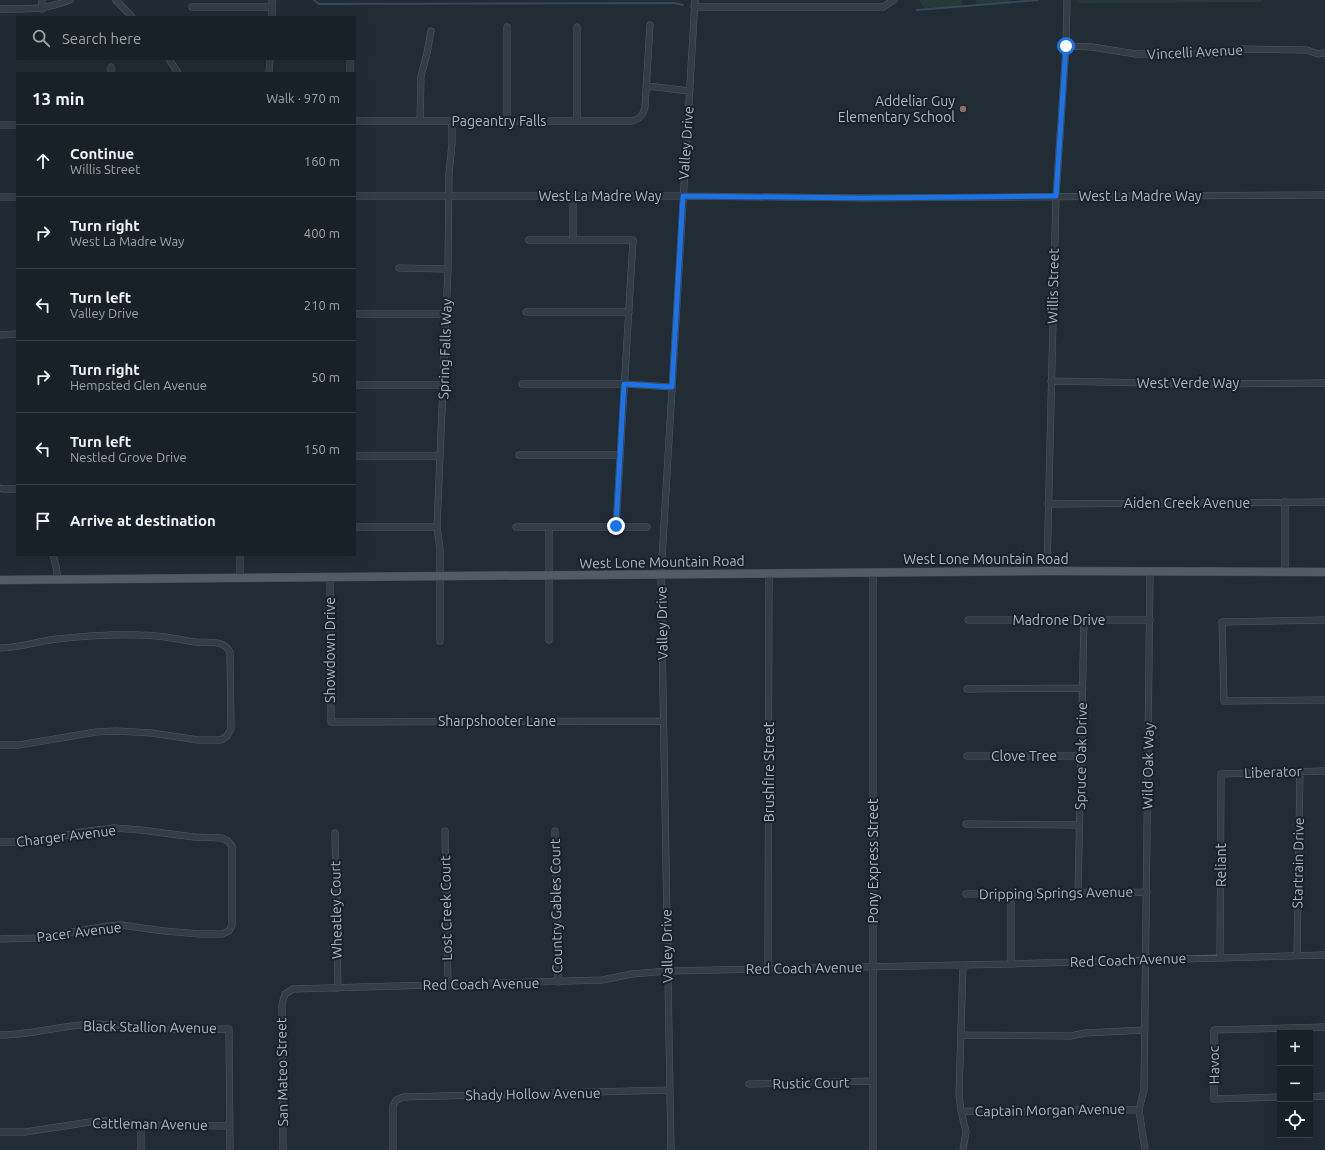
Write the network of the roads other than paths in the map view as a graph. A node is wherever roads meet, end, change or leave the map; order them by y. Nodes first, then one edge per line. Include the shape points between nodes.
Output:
1 (42, 0) edge
2 (70, 0) edge
3 (116, 0) edge
4 (272, 0) edge
5 (695, 0) edge
6 (794, 0) edge
7 (894, 0) edge
8 (1067, 0) edge
9 (192, 7) dead end
10 (272, 7) junction
11 (694, 8) junction
12 (794, 8) junction
13 (0, 9) edge
14 (42, 9) junction
15 (131, 16) edge
16 (272, 16) edge
17 (650, 25) dead end
18 (507, 27) dead end
19 (577, 27) dead end
20 (431, 31) dead end
21 (1066, 46) junction
22 (1325, 53) edge
23 (170, 60) edge
24 (270, 60) edge
25 (350, 60) edge
26 (177, 72) edge
27 (269, 72) edge
28 (350, 72) edge
29 (647, 86) junction
30 (690, 91) junction
31 (356, 121) edge
32 (420, 121) junction
33 (452, 121) junction
34 (507, 121) junction
35 (577, 121) junction
36 (0, 125) edge
37 (16, 125) edge
38 (448, 195) junction
39 (1325, 195) edge
40 (356, 196) edge
41 (573, 196) junction
42 (683, 196) junction
43 (1056, 196) junction
44 (0, 197) edge
45 (16, 197) edge
46 (529, 240) dead end
47 (573, 240) junction
48 (399, 268) dead end
49 (448, 269) junction
50 (526, 312) dead end
51 (629, 312) junction
52 (356, 314) edge
53 (446, 314) junction
54 (16, 334) edge
55 (0, 335) edge
56 (1051, 381) junction
57 (1325, 383) edge
58 (522, 384) dead end
59 (624, 384) junction
60 (356, 385) edge
61 (443, 385) junction
62 (672, 387) junction
63 (519, 455) dead end
64 (620, 455) junction
65 (356, 456) edge
66 (440, 456) junction
67 (0, 488) edge
68 (16, 489) edge
69 (1285, 502) junction
70 (1325, 502) edge
71 (1048, 504) junction
72 (616, 526) junction
73 (356, 527) edge
74 (437, 527) junction
75 (516, 527) dead end
76 (549, 527) junction
77 (646, 527) dead end
78 (53, 556) edge
79 (240, 556) edge
80 (1047, 571) junction
81 (1150, 572) junction
82 (1285, 572) junction
83 (1325, 572) edge
84 (873, 573) junction
85 (769, 574) junction
86 (661, 575) junction
87 (549, 576) junction
88 (439, 577) junction
89 (240, 578) junction
90 (330, 578) junction
91 (0, 580) edge
92 (58, 580) junction
93 (968, 620) dead end
94 (1084, 620) junction
95 (1150, 620) junction
96 (1325, 620) edge
97 (440, 640) dead end
98 (549, 640) dead end
99 (0, 648) edge
100 (1083, 688) junction
101 (967, 689) dead end
102 (1325, 700) edge
103 (663, 721) junction
104 (331, 722) joint
105 (0, 745) edge
106 (967, 756) dead end
107 (1081, 756) junction
108 (1325, 771) edge
109 (1300, 772) junction
110 (1221, 774) joint
111 (966, 824) dead end
112 (1079, 825) junction
113 (445, 831) dead end
114 (555, 831) dead end
115 (335, 832) dead end
116 (0, 842) edge
117 (1147, 892) junction
118 (1011, 893) junction
119 (1078, 893) junction
120 (966, 894) dead end
121 (229, 930) joint
122 (0, 939) edge
123 (1325, 954) edge
124 (1297, 955) junction
125 (1220, 957) junction
126 (1146, 960) junction
127 (1012, 964) junction
128 (963, 965) junction
129 (873, 967) junction
130 (768, 969) junction
131 (668, 971) junction
132 (558, 982) junction
133 (448, 985) junction
134 (338, 988) junction
135 (285, 994) joint
136 (1325, 1027) edge
137 (1145, 1030) junction
138 (0, 1035) edge
139 (961, 1035) junction
140 (873, 1081) junction
141 (749, 1084) dead end
142 (670, 1090) junction
143 (1313, 1096) edge
144 (1325, 1096) edge
145 (1277, 1097) edge
146 (1139, 1110) junction
147 (960, 1111) junction
148 (141, 1125) junction
149 (229, 1126) junction
150 (0, 1132) edge
151 (141, 1150) edge
152 (230, 1150) edge
153 (283, 1150) edge
154 (393, 1150) edge
155 (671, 1150) edge
156 (873, 1150) edge
157 (963, 1150) edge
158 (1145, 1150) edge

1 - 14 street
2 - 14 street
3 - 15 street
4 - 10 street
5 - 11 street, Valley Drive
6 - 12 street
7 - 12 street via 883,6
8 - 21 street, Willis Street
9 - 10 street
10 - 16 street
11 - 12 street
11 - 30 street, Valley Drive
13 - 14 street
17 - 29 street
18 - 34 street
19 - 35 street
20 - 32 street via 421,76
21 - 22 street, Vincelli Avenue via 1136,54 1219,54 1240,49 1307,50 1318,54
21 - 43 street, Willis Street
23 - 26 street
24 - 27 street
25 - 28 street
29 - 30 street
29 - 35 street, Pageantry Falls via 644,113 638,119
30 - 42 street, Valley Drive
31 - 32 street, Pageantry Falls
32 - 33 street, Pageantry Falls
33 - 34 street, Pageantry Falls
33 - 38 street, Spring Falls Way
34 - 35 street, Pageantry Falls
36 - 37 street
38 - 40 street, West La Madre Way
38 - 41 street, West La Madre Way
38 - 49 street, Spring Falls Way
39 - 43 street, West La Madre Way
41 - 42 street, West La Madre Way
41 - 47 street
42 - 43 street, West La Madre Way
42 - 62 street, Valley Drive
43 - 56 street, Willis Street
44 - 45 street
46 - 47 street
47 - 51 street via 634,240
48 - 49 street
49 - 53 street, Spring Falls Way
50 - 51 street
51 - 59 street
52 - 53 street
53 - 61 street, Spring Falls Way
54 - 55 street
56 - 57 street, West Verde Way
56 - 71 street, Willis Street
58 - 59 street
59 - 62 street
59 - 64 street
60 - 61 street
61 - 66 street, Spring Falls Way
62 - 86 street, Valley Drive
63 - 64 street
64 - 72 street
65 - 66 street
66 - 74 street, Spring Falls Way
67 - 68 street
69 - 70 street, Aiden Creek Avenue
69 - 71 street, Aiden Creek Avenue
69 - 82 street
71 - 80 street, Willis Street
72 - 76 street
72 - 77 street
73 - 74 street
74 - 88 street, Spring Falls Way via 440,549
75 - 76 street
76 - 87 street
78 - 92 street
79 - 89 street
80 - 81 main road, West Lone Mountain Road
80 - 84 main road, West Lone Mountain Road
81 - 82 main road, West Lone Mountain Road
81 - 95 street, Wild Oak Way
82 - 83 main road, West Lone Mountain Road
84 - 85 main road, West Lone Mountain Road
84 - 129 street, Pony Express Street
85 - 86 main road, West Lone Mountain Road
85 - 130 street, Brushfire Street
86 - 87 main road, West Lone Mountain Road
86 - 103 street, Valley Drive
87 - 88 main road, West Lone Mountain Road
87 - 98 street
88 - 90 main road, West Lone Mountain Road
88 - 97 street, Spring Falls Way
89 - 90 main road, West Lone Mountain Road
89 - 92 main road, West Lone Mountain Road
90 - 104 street, Showdown Drive
91 - 92 main road, West Lone Mountain Road
93 - 94 street, Madrone Drive
94 - 95 street, Madrone Drive
94 - 100 street, Spruce Oak Drive
95 - 117 street, Wild Oak Way
96 - 102 street via 1222,622 1224,701
99 - 105 street via 100,635 141,635 220,643 227,646 230,652 231,729 221,740 116,731 19,745
100 - 101 street
100 - 107 street, Spruce Oak Drive
103 - 104 street, Sharpshooter Lane
103 - 131 street, Valley Drive
106 - 107 street, Clove Tree
107 - 112 street, Spruce Oak Drive
108 - 109 street, Liberator
109 - 110 street, Liberator
109 - 124 street, Startrain Drive
110 - 125 street, Reliant
111 - 112 street
112 - 119 street, Spruce Oak Drive
113 - 133 street, Lost Creek Court
114 - 132 street, Country Gables Court
115 - 134 street, Wheatley Court
116 - 121 street, Charger Avenue via 49,839 114,828 228,840 232,846 232,925
117 - 119 street, Dripping Springs Avenue
117 - 126 street, Wild Oak Way
118 - 119 street, Dripping Springs Avenue
118 - 120 street, Dripping Springs Avenue
118 - 127 street
121 - 122 street, Pacer Avenue via 222,934 200,934 121,925 37,938
123 - 124 street, Red Coach Avenue
124 - 125 street, Red Coach Avenue
125 - 126 street, Red Coach Avenue
126 - 127 street, Red Coach Avenue
126 - 137 street, Wild Oak Way
127 - 128 street, Red Coach Avenue
128 - 129 street, Red Coach Avenue
128 - 139 street
129 - 130 street, Red Coach Avenue
129 - 140 street, Pony Express Street
130 - 131 street, Red Coach Avenue
131 - 132 street, Red Coach Avenue via 602,980
131 - 142 street, Valley Drive
132 - 133 street, Red Coach Avenue
133 - 134 street, Red Coach Avenue
134 - 135 street, Red Coach Avenue via 293,989
135 - 153 street, San Mateo Street via 282,1004
136 - 145 street, Havoc via 1214,1030 1214,1099
137 - 139 street via 1071,1036
137 - 146 street, Wild Oak Way via 1144,1090
138 - 149 street, Black Stallion Avenue via 95,1024 147,1029 229,1029
139 - 147 street
140 - 141 street, Rustic Court
140 - 156 street, Pony Express Street
142 - 154 street, Shady Hollow Avenue via 403,1097 396,1100 393,1106
142 - 155 street, Valley Drive
143 - 144 street
146 - 147 street, Captain Morgan Avenue
146 - 158 street
147 - 157 street via 966,1132
148 - 149 street, Cattleman Avenue
148 - 150 street, Cattleman Avenue via 97,1121 25,1132
148 - 151 street
149 - 152 street

